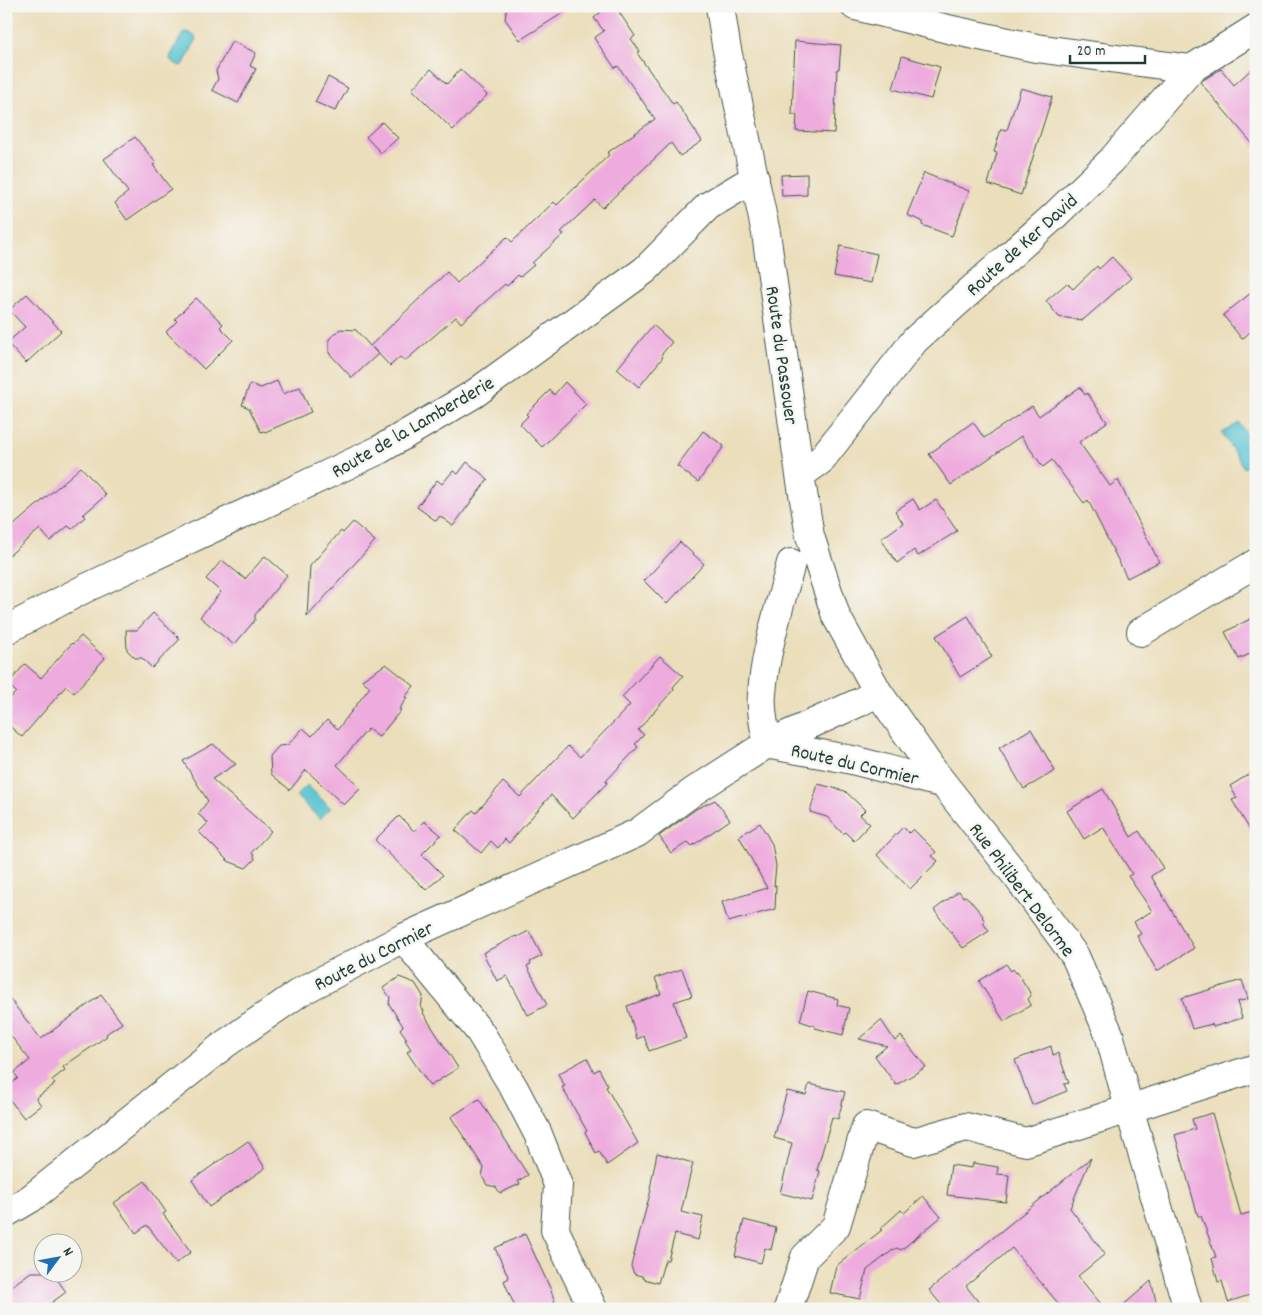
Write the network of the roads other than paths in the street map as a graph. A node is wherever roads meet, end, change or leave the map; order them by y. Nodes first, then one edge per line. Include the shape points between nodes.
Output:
1 (720, 6) edge
2 (855, 6) edge
3 (1256, 28) edge
4 (1191, 68) junction
5 (755, 178) junction
6 (800, 475) junction
7 (791, 563) dead end
8 (1256, 563) edge
9 (6, 630) edge
10 (1141, 632) dead end
11 (878, 692) junction
12 (767, 744) junction
13 (942, 783) junction
14 (403, 938) junction
15 (1256, 1068) edge
16 (1129, 1108) junction
17 (6, 1213) edge
18 (593, 1309) edge
19 (788, 1309) edge
20 (1188, 1309) edge

1 - 5 street, Route du Passouer
2 - 4 street via 1036,48
3 - 4 street, Route de Ker David
4 - 6 street, Route de Ker David via 1111,161 915,340 820,460
5 - 6 street, Route du Passouer via 766,233
5 - 9 street, Route de la Lamberderie via 708,206 645,270 474,394 379,450 84,589
6 - 11 street, Route du Passouer via 810,536 836,616
7 - 12 street, Route du Cormier via 771,641 762,695
8 - 10 street
11 - 12 street, Route du Cormier
11 - 13 street, Rue Philibert Delorme
12 - 13 street, Route du Cormier via 849,759
12 - 14 street, Route du Cormier via 637,833
13 - 16 street, Rue Philibert Delorme via 1075,956 1109,1034
14 - 17 street, Route du Cormier via 300,992 224,1044 30,1199
14 - 18 street via 480,1032 538,1134 558,1185 555,1230
15 - 16 street
16 - 19 street via 1026,1142 966,1127 913,1142 866,1126 836,1226 805,1257
16 - 20 street, Rue Philibert Delorme

